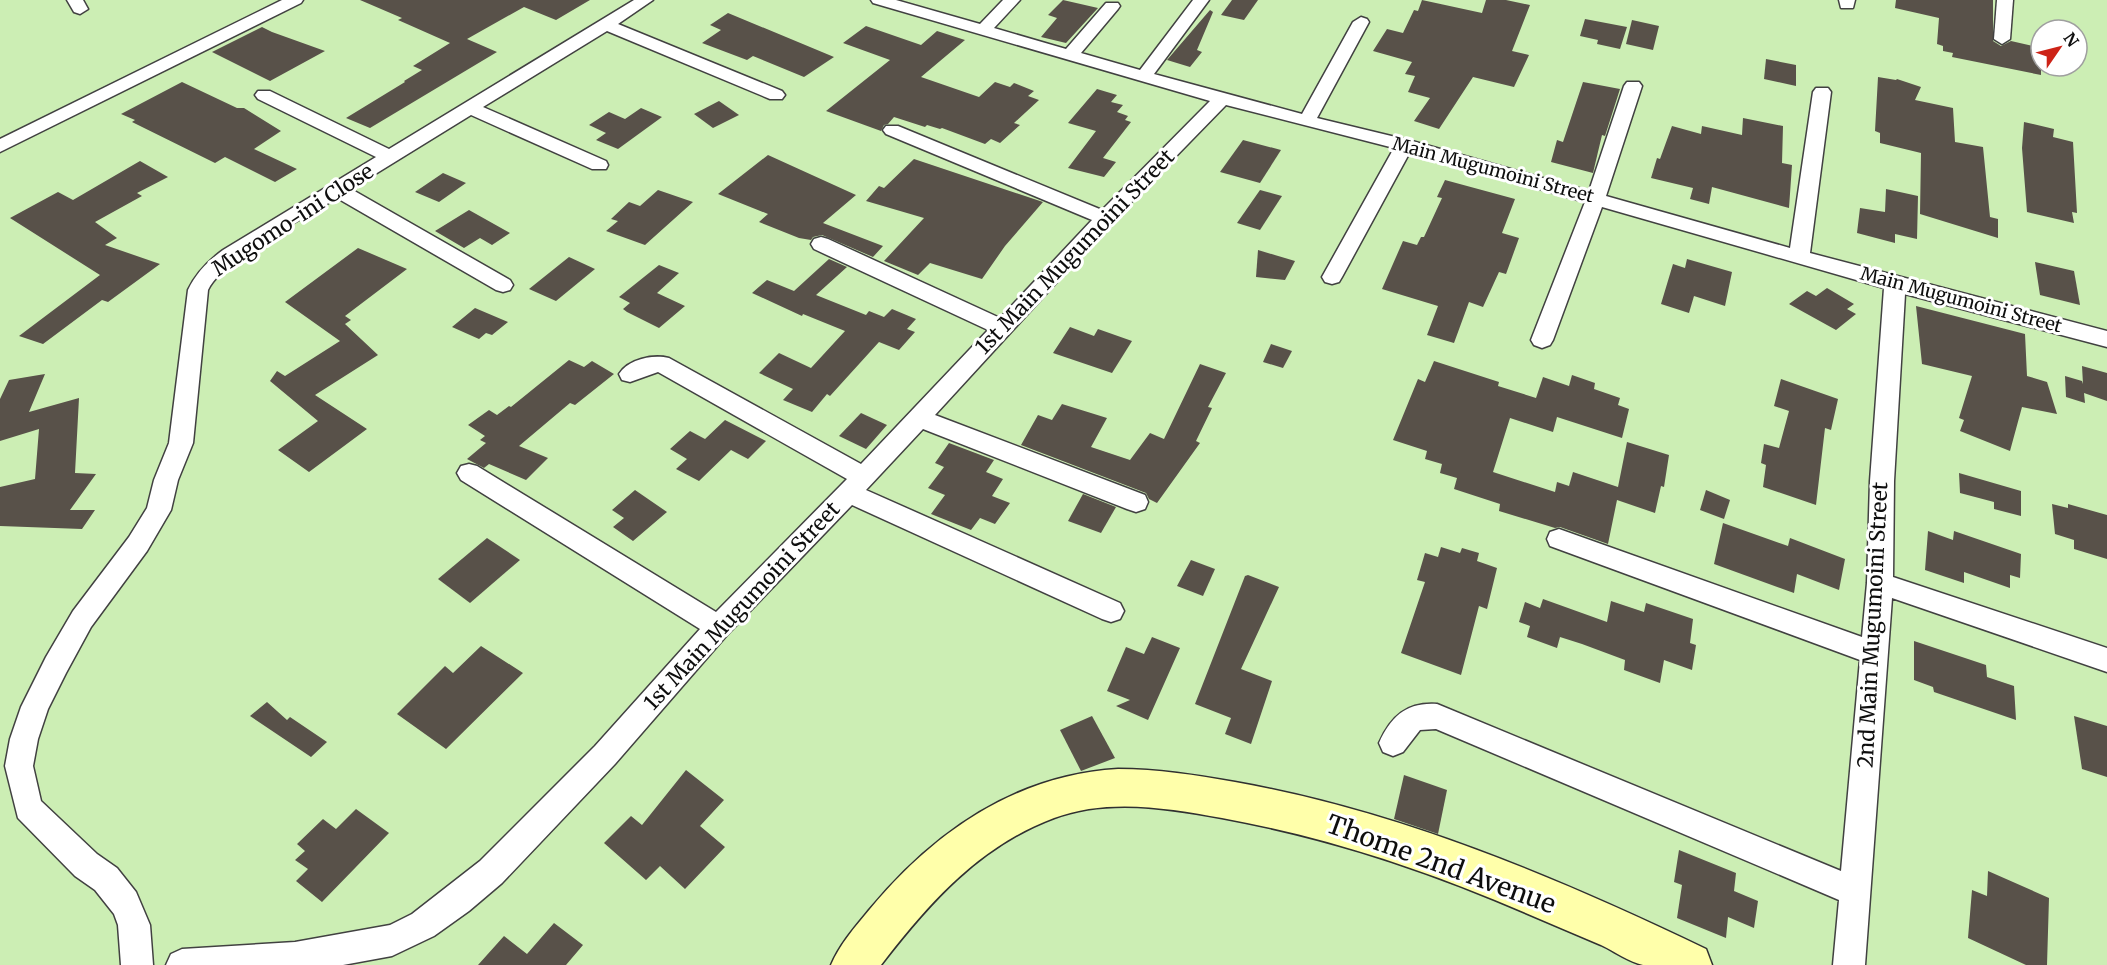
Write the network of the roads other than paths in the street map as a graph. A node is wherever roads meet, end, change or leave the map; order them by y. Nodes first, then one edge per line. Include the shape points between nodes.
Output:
1 (295, 0) edge
2 (645, 0) edge
3 (879, 0) edge
4 (1012, 0) edge
5 (1201, 0) edge
6 (2005, 0) edge
7 (1113, 6) dead end
8 (1361, 22) dead end
9 (605, 24) junction
10 (982, 31) junction
11 (2002, 39) dead end
12 (1069, 56) junction
13 (1144, 76) junction
14 (1633, 86) dead end
15 (1822, 92) dead end
16 (264, 95) dead end
17 (776, 95) dead end
18 (1222, 99) junction
19 (470, 108) junction
20 (1307, 120) junction
21 (892, 130) dead end
22 (1405, 145) junction
23 (0, 146) edge
24 (390, 157) junction
25 (599, 165) dead end
26 (338, 190) junction
27 (1596, 198) junction
28 (1105, 218) junction
29 (822, 244) dead end
30 (1799, 256) junction
31 (1332, 277) dead end
32 (1895, 284) junction
33 (503, 285) dead end
34 (1003, 328) junction
35 (2107, 339) edge
36 (1542, 340) dead end
37 (630, 374) dead end
38 (919, 418) junction
39 (469, 473) dead end
40 (856, 485) junction
41 (1136, 502) dead end
42 (1558, 538) dead end
43 (1880, 583) junction
44 (1111, 611) dead end
45 (718, 627) junction
46 (1874, 653) junction
47 (2107, 660) edge
48 (1393, 743) dead end
49 (1854, 891) junction
50 (137, 965) edge
51 (182, 965) edge
52 (853, 965) edge
53 (1690, 965) edge
54 (1849, 965) edge

1 - 23 street
2 - 9 street, Mugomo-ini Close
3 - 10 street, Main Mugumoini Street
4 - 10 street
5 - 13 street
6 - 11 street
7 - 12 street
8 - 20 street
9 - 17 street
9 - 19 street, Mugomo-ini Close
10 - 12 street, Main Mugumoini Street
12 - 13 street, Main Mugumoini Street
13 - 18 street, Main Mugumoini Street
14 - 27 street
15 - 30 street
16 - 24 street
18 - 20 street, Main Mugumoini Street
18 - 28 street, 1st Main Mugumoini Street
19 - 24 street, Mugomo-ini Close
19 - 25 street
20 - 22 street, Main Mugumoini Street
21 - 28 street
22 - 27 street, Main Mugumoini Street
22 - 31 street
24 - 26 street, Mugomo-ini Close
26 - 33 street
26 - 50 street, Mugomo-ini Close via 244,246 201,281 181,443 159,510 82,619 46,686 24,739 19,766 28,808 86,865 106,879 125,903 134,926
27 - 30 street, Main Mugumoini Street
27 - 36 street
28 - 34 street, 1st Main Mugumoini Street
29 - 34 street
30 - 32 street, Main Mugumoini Street
32 - 35 street, Main Mugumoini Street
32 - 43 street, 2nd Main Mugumoini Street via 1881,481
34 - 38 street, 1st Main Mugumoini Street
37 - 40 street via 645,366 661,364
38 - 40 street, 1st Main Mugumoini Street
38 - 41 street
39 - 45 street
40 - 44 street
40 - 45 street, 1st Main Mugumoini Street
42 - 46 street
43 - 46 street, 2nd Main Mugumoini Street
43 - 47 street
45 - 51 street, 1st Main Mugumoini Street via 605,755 491,872 423,925 392,940 295,958
46 - 49 street, 2nd Main Mugumoini Street
48 - 49 street via 1413,717 1437,717
49 - 54 street, 2nd Main Mugumoini Street
52 - 53 street, Thome 2nd Avenue via 926,877 951,855 1015,816 1057,797 1097,788 1186,793 1359,829 1618,929

